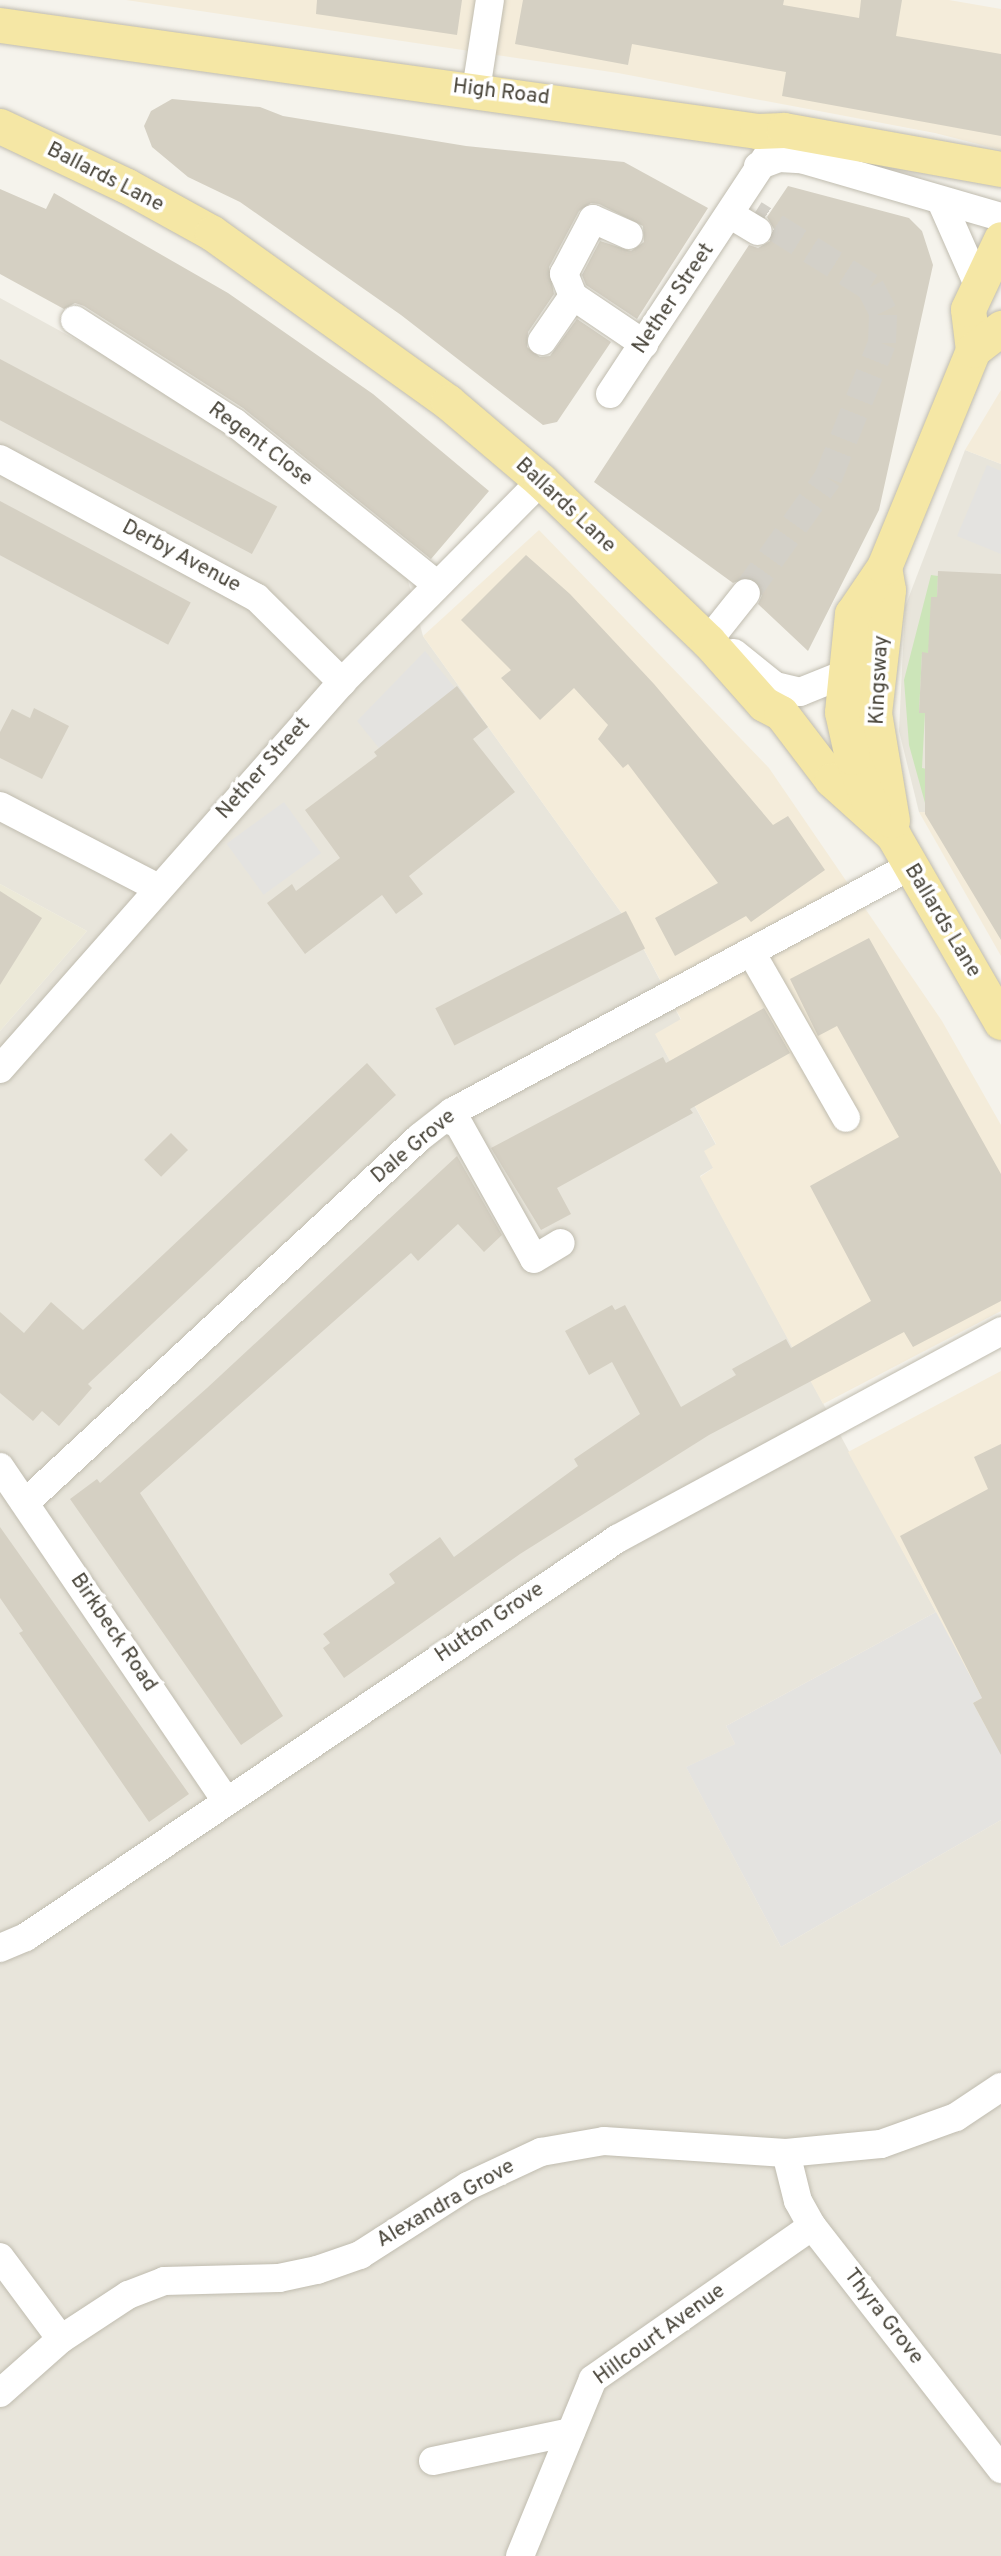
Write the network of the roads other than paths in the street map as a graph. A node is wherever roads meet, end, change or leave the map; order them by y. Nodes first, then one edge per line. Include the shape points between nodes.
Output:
1 (490, 0) edge
2 (0, 25) edge
3 (476, 90) junction
4 (0, 126) edge
5 (770, 130) junction
6 (758, 166) junction
7 (1001, 169) edge
8 (941, 201) junction
9 (1001, 217) edge
10 (629, 235) dead end
11 (1001, 239) edge
12 (978, 285) junction
13 (573, 296) junction
14 (75, 320) dead end
15 (1001, 328) edge
16 (542, 341) dead end
17 (644, 344) junction
18 (973, 350) junction
19 (610, 394) dead end
20 (0, 459) edge
21 (541, 481) junction
22 (436, 584) junction
23 (741, 589) tunnel mouth
24 (707, 637) junction
25 (859, 676) junction
26 (342, 682) junction
27 (780, 712) junction
28 (858, 713) junction
29 (0, 806) edge
30 (884, 827) junction
31 (909, 867) junction
32 (156, 887) junction
33 (751, 952) junction
34 (1001, 1022) edge
35 (0, 1069) edge
36 (452, 1112) junction
37 (846, 1118) dead end
38 (561, 1244) dead end
39 (1001, 1331) edge
40 (0, 1467) edge
41 (25, 1503) junction
42 (225, 1799) junction
43 (0, 1948) edge
44 (1001, 2087) edge
45 (786, 2153) junction
46 (812, 2226) junction
47 (0, 2257) edge
48 (61, 2339) junction
49 (0, 2393) edge
50 (571, 2432) junction
51 (433, 2461) dead end
52 (1001, 2469) edge
53 (520, 2556) edge

1 - 3 street
2 - 3 main road, High Road
3 - 5 main road, High Road
4 - 21 main road, Ballards Lane via 212,233 448,402
5 - 6 street
5 - 7 main road, High Road
6 - 8 street via 779,159 801,159
6 - 17 street, Nether Street via 745,216
8 - 9 street
8 - 12 street
10 - 13 street via 593,219 564,274
11 - 12 main road, Kingsway
12 - 18 main road, Kingsway via 968,309
13 - 16 street
13 - 17 street
14 - 22 street, Regent Close via 234,422
15 - 18 main road, Kingsway
17 - 19 street, Nether Street
18 - 25 main road, Kingsway via 884,568 866,586 852,614
20 - 26 street, Derby Avenue via 257,598
21 - 22 street, Nether Street
21 - 24 main road, Ballards Lane
22 - 26 street, Nether Street
23 - 24 street
24 - 25 street via 775,686 800,692
24 - 27 main road, Ballards Lane via 764,704
25 - 28 main road, Kingsway
26 - 32 street, Nether Street
27 - 28 main road
27 - 30 main road, Ballards Lane via 814,761
28 - 30 main road, Kingsway
29 - 32 street
30 - 31 main road, Ballards Lane
31 - 33 street, Dale Grove
31 - 34 main road, Ballards Lane
32 - 35 street, Nether Street
33 - 36 street, Dale Grove
33 - 37 street
36 - 38 street via 534,1259
36 - 41 street, Dale Grove via 420,1136
39 - 42 street, Hutton Grove via 617,1539
40 - 41 street, Birkbeck Road
41 - 42 street, Birkbeck Road
42 - 43 street, Hutton Grove via 26,1937
44 - 45 street, Alexandra Grove via 956,2117 881,2144
45 - 46 street, Thyra Grove via 797,2201
45 - 48 street, Alexandra Grove via 604,2141 541,2152 468,2186 360,2255 279,2278 164,2281 128,2295
46 - 50 street, Hillcourt Avenue via 593,2379
46 - 52 street, Thyra Grove
47 - 48 street
48 - 49 street, Alexandra Grove
50 - 51 street
50 - 53 street, Hillcourt Avenue

